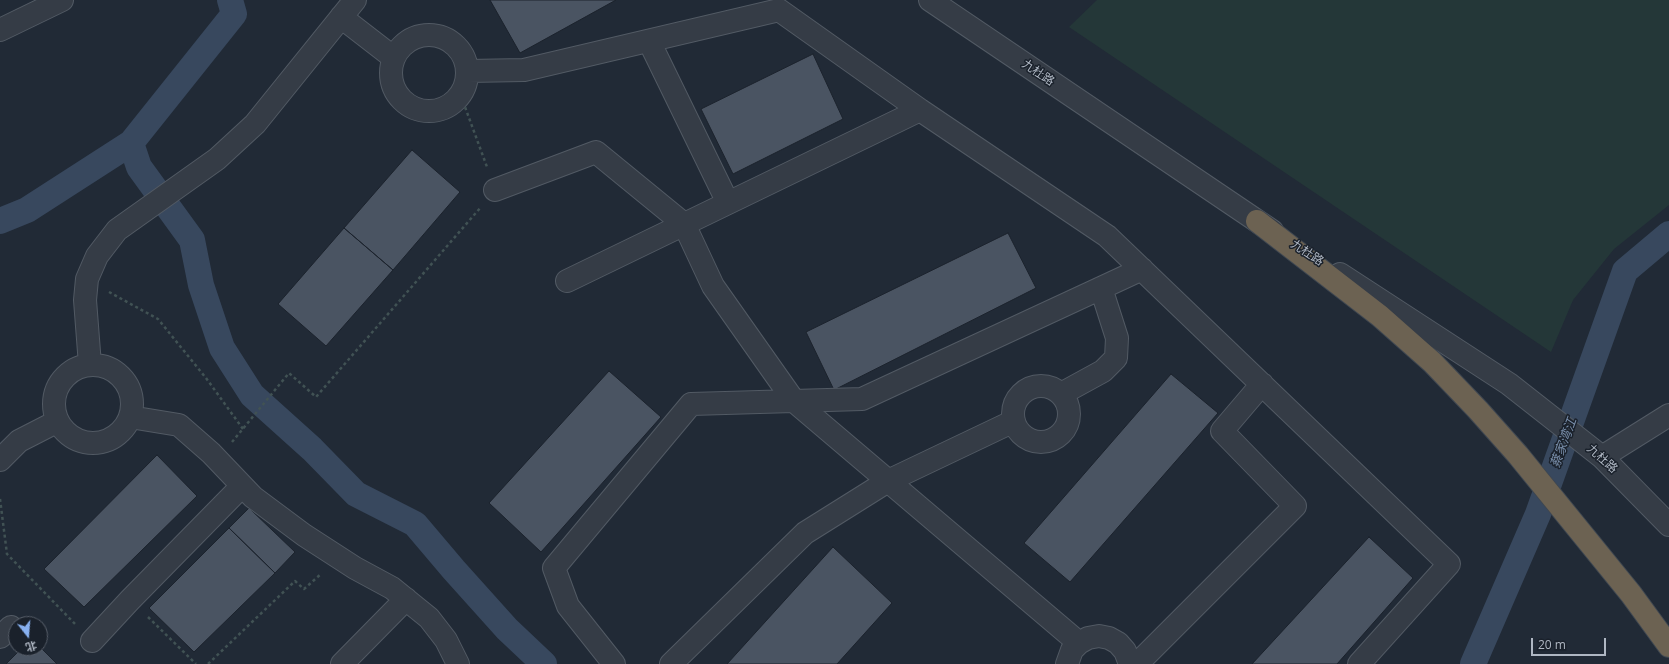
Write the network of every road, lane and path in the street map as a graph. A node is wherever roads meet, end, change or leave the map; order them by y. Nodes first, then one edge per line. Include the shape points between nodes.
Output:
1 (62, 0) edge
2 (354, 0) edge
3 (930, 0) edge
4 (341, 17) junction
5 (0, 30) edge
6 (649, 41) junction
7 (394, 58) junction
8 (468, 71) junction
9 (460, 96) junction
10 (920, 110) junction
11 (495, 190) junction
12 (728, 203) junction
13 (1257, 221) junction
14 (684, 224) junction
15 (1142, 269) junction
16 (87, 279) junction
17 (567, 281) dead end
18 (1101, 288) junction
19 (90, 366) junction
20 (1262, 384) junction
21 (1061, 394) junction
22 (794, 401) junction
23 (130, 417) junction
24 (58, 421) junction
25 (1014, 421) junction
26 (1666, 423) edge
27 (243, 429) junction
28 (1602, 457) junction
29 (0, 460) edge
30 (218, 460) junction
31 (888, 481) junction
32 (242, 486) junction
33 (0, 499) edge
34 (1669, 525) edge
35 (339, 558) junction
36 (406, 599) junction
37 (130, 600) junction
38 (92, 640) joint
39 (1079, 643) junction
40 (1669, 646) edge
41 (196, 664) edge
42 (208, 664) edge
43 (342, 664) edge
44 (458, 664) edge
45 (614, 664) edge
46 (671, 664) edge
47 (1067, 664) edge
48 (1130, 664) edge
49 (1137, 664) edge
50 (1359, 664) edge

1 - 5 street
2 - 4 street
3 - 13 street, 九杜路
4 - 7 street
4 - 16 street via 255,124 217,159 117,230 97,256
6 - 8 street via 524,70
6 - 10 street via 779,10
6 - 12 street
7 - 8 street via 400,48 410,40 435,35 448,39 458,47 465,58
7 - 9 street via 391,69 392,82 396,93 404,102 426,111 438,110 451,105
8 - 9 street via 466,84
9 - 11 path
10 - 12 street
10 - 15 street via 1107,236
11 - 14 street via 596,152
11 - 27 path via 316,397 289,373
12 - 14 street
13 - 28 street, 九杜路 via 1509,384
13 - 40 highway via 1380,316 1432,362 1518,455 1631,594
14 - 17 street
14 - 22 street via 712,286
15 - 18 street
15 - 20 street
16 - 19 street via 84,300
16 - 27 path via 158,319
18 - 21 street via 1117,338 1116,358 1103,371
18 - 22 street via 862,399
19 - 23 street via 103,366 124,380 130,391
19 - 24 street via 78,368 67,375 59,385 54,396 54,409
20 - 49 street via 1222,431 1295,506
20 - 50 street via 1450,564
21 - 25 street via 1045,386 1027,390 1015,403
21 - 25 street via 1066,402 1068,420 1058,436 1050,440 1032,440 1024,436
22 - 31 street
22 - 45 street via 691,404 554,568 568,606
23 - 24 street via 124,428 114,437 102,442 89,443 65,432
23 - 30 street via 178,425
24 - 29 street via 19,441
25 - 31 street
26 - 28 street
27 - 30 path
28 - 34 street, 九杜路
30 - 32 street
31 - 39 street
31 - 46 street via 804,533
32 - 35 street via 304,535
32 - 37 street
33 - 38 path via 7,554
35 - 36 street via 392,588
35 - 42 path via 304,590 295,581
36 - 43 street
36 - 44 street via 429,618 446,640
37 - 38 street
37 - 41 path
39 - 47 street via 1072,650
39 - 48 street via 1099,636 1109,638 1125,651

